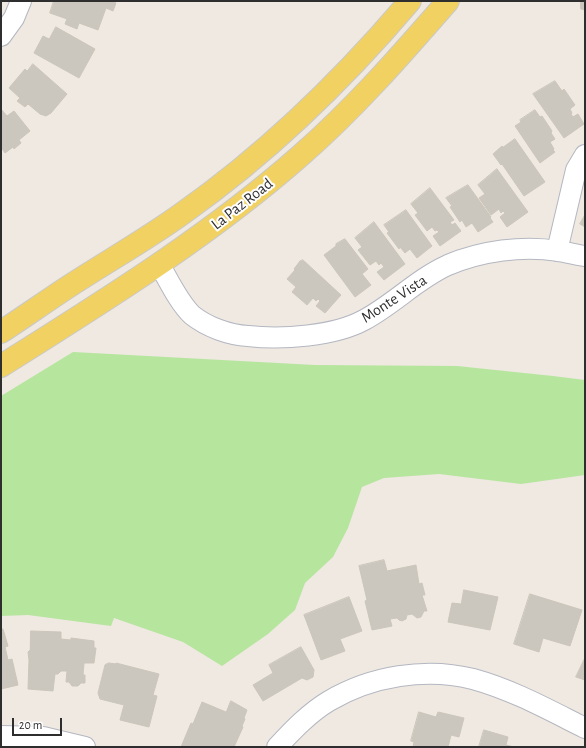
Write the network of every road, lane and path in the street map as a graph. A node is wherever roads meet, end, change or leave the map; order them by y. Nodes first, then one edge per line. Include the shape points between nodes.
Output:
1 (21, 1) edge
2 (410, 1) edge
3 (448, 1) edge
4 (1, 36) edge
5 (585, 155) edge
6 (557, 251) junction
7 (585, 256) edge
8 (159, 264) junction
9 (1, 332) edge
10 (1, 366) edge
11 (585, 728) edge
12 (1, 736) edge
13 (85, 747) edge
14 (277, 747) edge

1 - 4 street via 14,18
2 - 9 main road, La Paz Road via 344,75 253,159 183,213
3 - 8 main road, La Paz Road via 353,107 301,156 256,194
5 - 6 street via 576,170
6 - 7 street, Monte Vista
6 - 8 street, Monte Vista via 530,249 473,256 448,265 419,282 363,321 336,331 274,337 248,336 209,326 192,314 180,300
8 - 10 main road, La Paz Road
11 - 14 street via 505,689 473,679 438,673 402,676 363,684 329,701 297,725
12 - 13 street via 43,737

